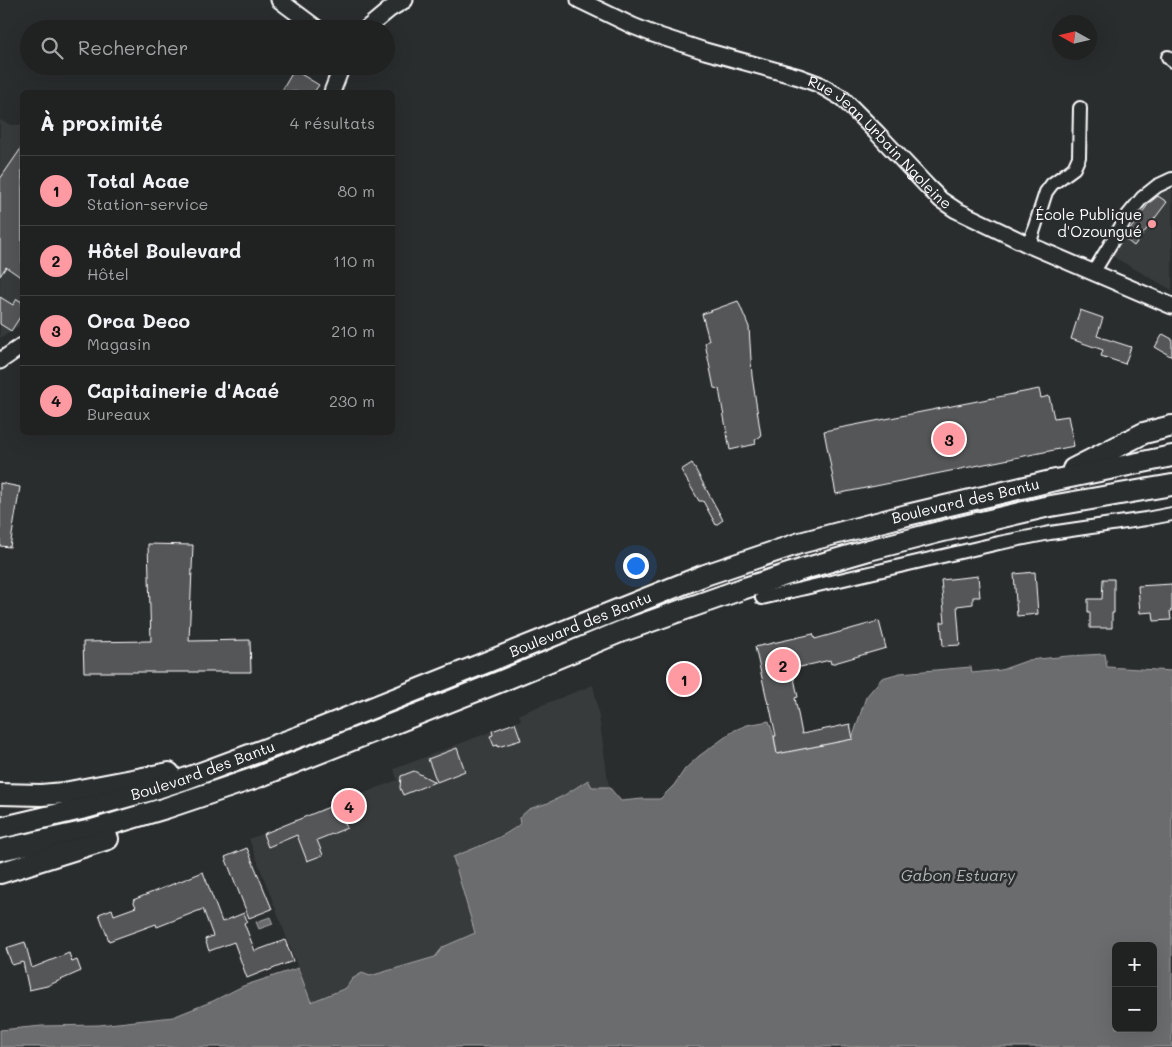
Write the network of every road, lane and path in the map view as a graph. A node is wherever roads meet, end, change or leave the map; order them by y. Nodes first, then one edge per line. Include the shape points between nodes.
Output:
1 (279, 0) edge
2 (405, 0) edge
3 (579, 0) edge
4 (306, 20) edge
5 (377, 20) edge
6 (339, 75) edge
7 (333, 90) edge
8 (1080, 108) dead end
9 (1172, 179) edge
10 (1029, 245) junction
11 (1093, 273) junction
12 (1172, 306) edge
13 (20, 347) edge
14 (0, 361) edge
15 (1172, 426) edge
16 (1172, 456) edge
17 (1050, 481) junction
18 (1172, 485) edge
19 (1172, 514) edge
20 (762, 598) dead end
21 (228, 763) junction
22 (258, 777) junction
23 (0, 794) edge
24 (0, 828) edge
25 (0, 850) edge
26 (0, 873) edge

1 - 4 street
2 - 5 street
3 - 10 street, Rue Jean Urbain Ngoleine via 662,37 818,84 842,98 941,200
6 - 7 street
8 - 10 street via 1079,158 1074,168 1046,192
9 - 11 street via 1142,198
10 - 11 street, Rue Jean Urbain Ngoleine
11 - 12 street, Rue Jean Urbain Ngoleine
13 - 14 street
15 - 17 highway via 1144,433
16 - 17 highway, Boulevard des Bantu
17 - 21 highway, Boulevard des Bantu via 800,544 705,575
18 - 22 highway, Boulevard des Bantu via 1044,507 939,532 742,589 620,632
19 - 20 street via 1050,533
21 - 23 highway via 64,793
21 - 24 highway, Boulevard des Bantu via 151,790
22 - 25 highway, Boulevard des Bantu via 118,823
22 - 26 highway via 230,794 123,834

